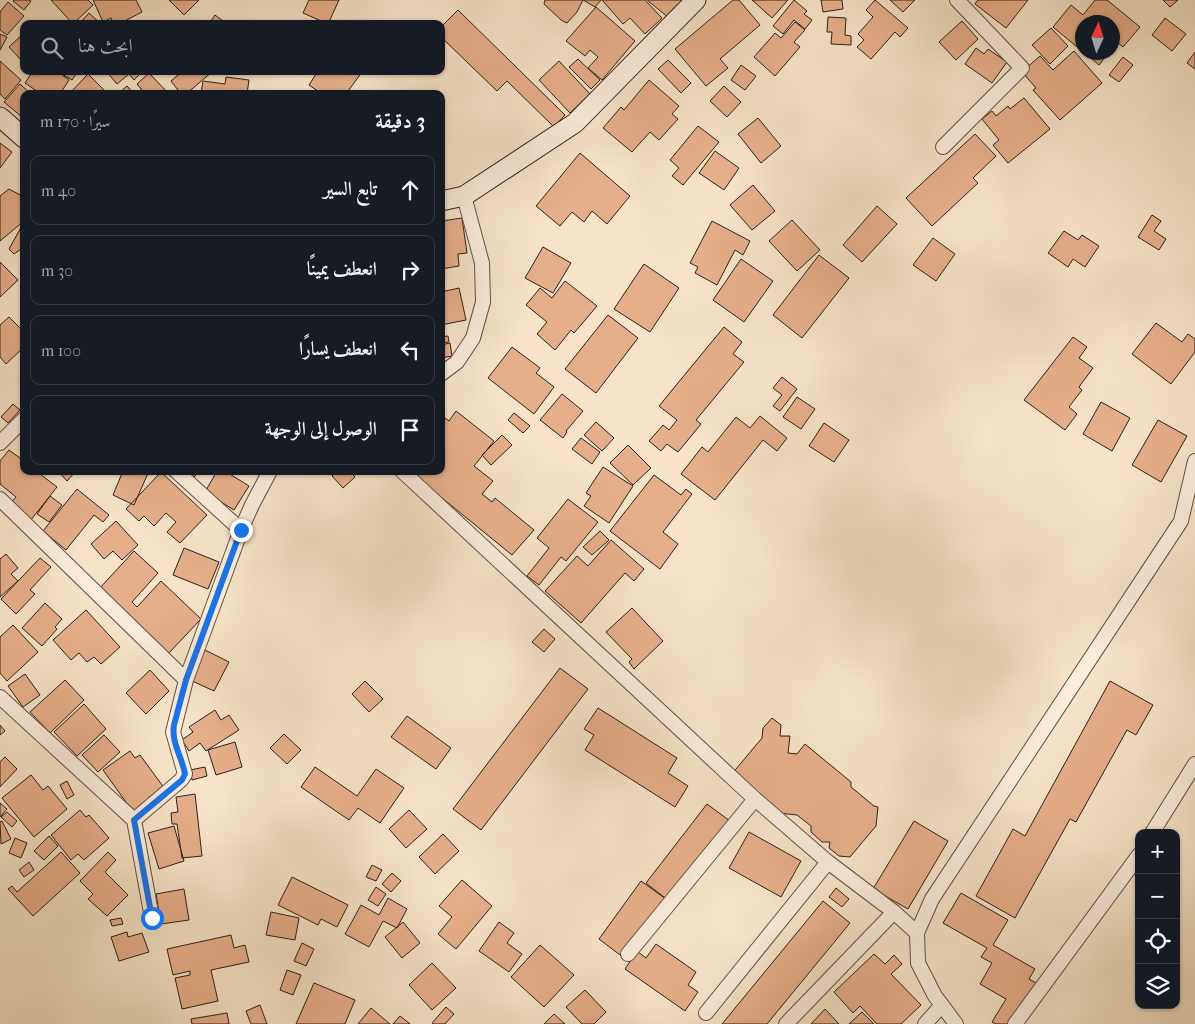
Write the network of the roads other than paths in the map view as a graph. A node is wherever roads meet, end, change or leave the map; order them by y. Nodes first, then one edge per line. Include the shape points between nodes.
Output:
1 (696, 0) edge
2 (957, 0) edge
3 (0, 117) edge
4 (20, 134) edge
5 (943, 147) dead end
6 (464, 196) junction
7 (445, 200) edge
8 (445, 371) edge
9 (20, 422) edge
10 (0, 443) edge
11 (1194, 465) edge
12 (180, 475) edge
13 (268, 475) edge
14 (406, 475) edge
15 (0, 499) edge
16 (241, 530) junction
17 (186, 680) junction
18 (0, 697) edge
19 (1195, 764) edge
20 (755, 799) junction
21 (134, 820) junction
22 (1154, 829) edge
23 (1135, 860) edge
24 (828, 862) junction
25 (894, 912) junction
26 (152, 918) dead end
27 (917, 933) junction
28 (628, 954) dead end
29 (942, 1005) junction
30 (706, 1013) dead end
31 (786, 1024) edge
32 (926, 1024) edge
33 (956, 1024) edge
34 (1015, 1024) edge

1 - 6 street via 576,123
2 - 5 street via 1022,68
3 - 4 street
6 - 7 street
6 - 8 street via 482,262 484,302 473,338 457,362
9 - 10 street
11 - 27 street via 1181,521 932,900
12 - 16 street
13 - 16 street
14 - 20 street
15 - 17 street
16 - 17 street
17 - 21 street via 173,732 185,774
18 - 21 street
19 - 22 street
20 - 24 street
20 - 28 street
21 - 26 street
23 - 34 street
24 - 25 street
24 - 30 street
25 - 27 street
25 - 31 street
27 - 29 street via 918,962
29 - 32 street
29 - 33 street

